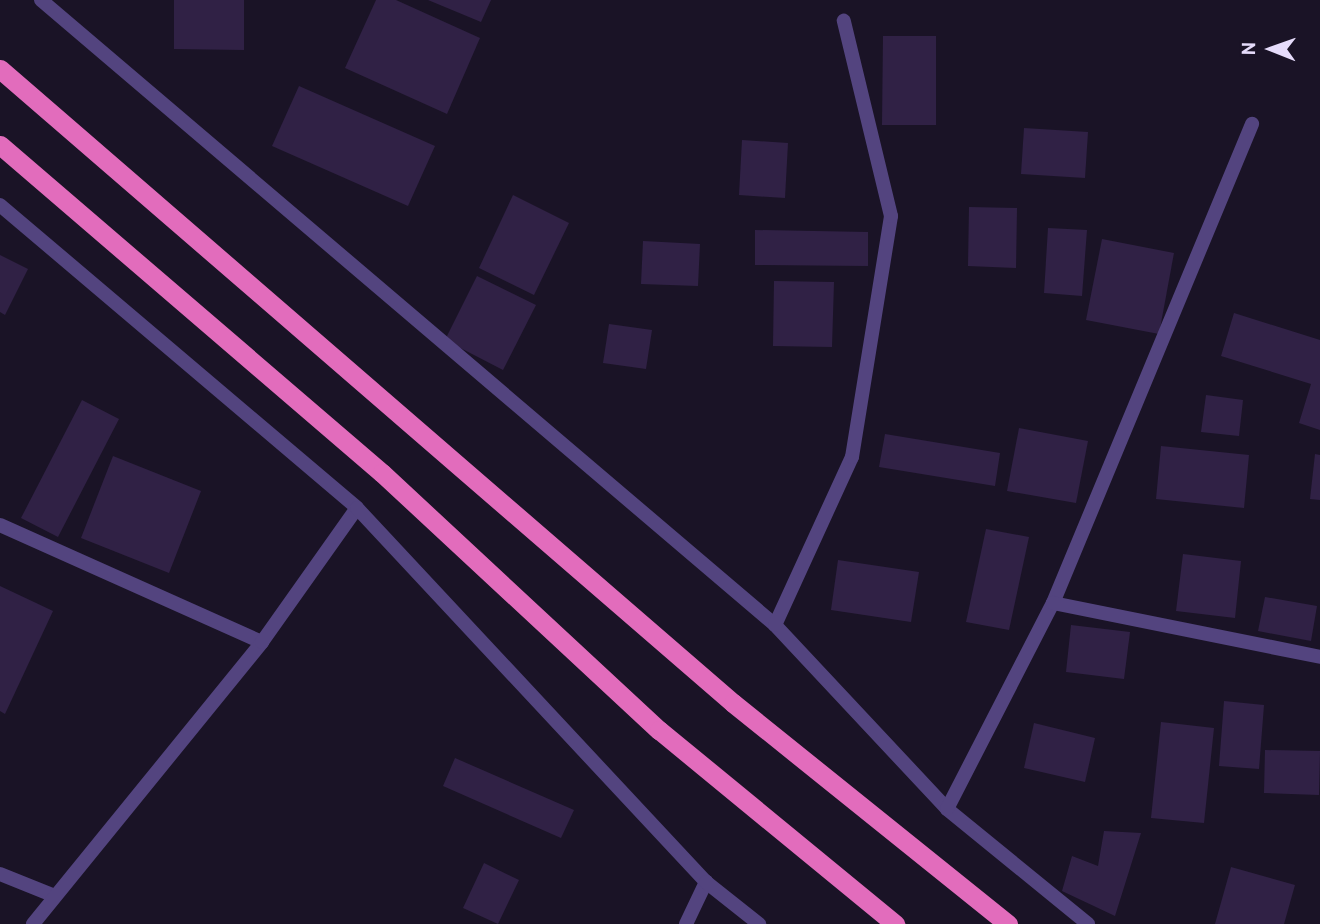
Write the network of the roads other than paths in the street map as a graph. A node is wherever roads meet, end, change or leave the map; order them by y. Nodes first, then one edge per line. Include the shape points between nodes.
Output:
1 (41, 0) edge
2 (844, 20) dead end
3 (0, 69) edge
4 (1252, 124) dead end
5 (0, 145) edge
6 (0, 205) edge
7 (357, 508) junction
8 (0, 525) edge
9 (1053, 603) junction
10 (775, 625) junction
11 (262, 642) junction
12 (1320, 657) edge
13 (947, 809) junction
14 (0, 874) edge
15 (706, 882) junction
16 (55, 896) junction
17 (33, 924) edge
18 (686, 924) edge
19 (759, 924) edge
20 (895, 924) edge
21 (1008, 924) edge
22 (1088, 924) edge

1 - 10 street
2 - 10 street via 891,216 852,457
3 - 21 highway via 733,703
4 - 9 street
5 - 20 highway via 382,473 659,730
6 - 7 street
7 - 11 street
7 - 15 street
8 - 11 street
9 - 12 street
9 - 13 street
10 - 13 street
11 - 16 street
13 - 22 street
14 - 16 street
15 - 18 street
15 - 19 street
16 - 17 street

